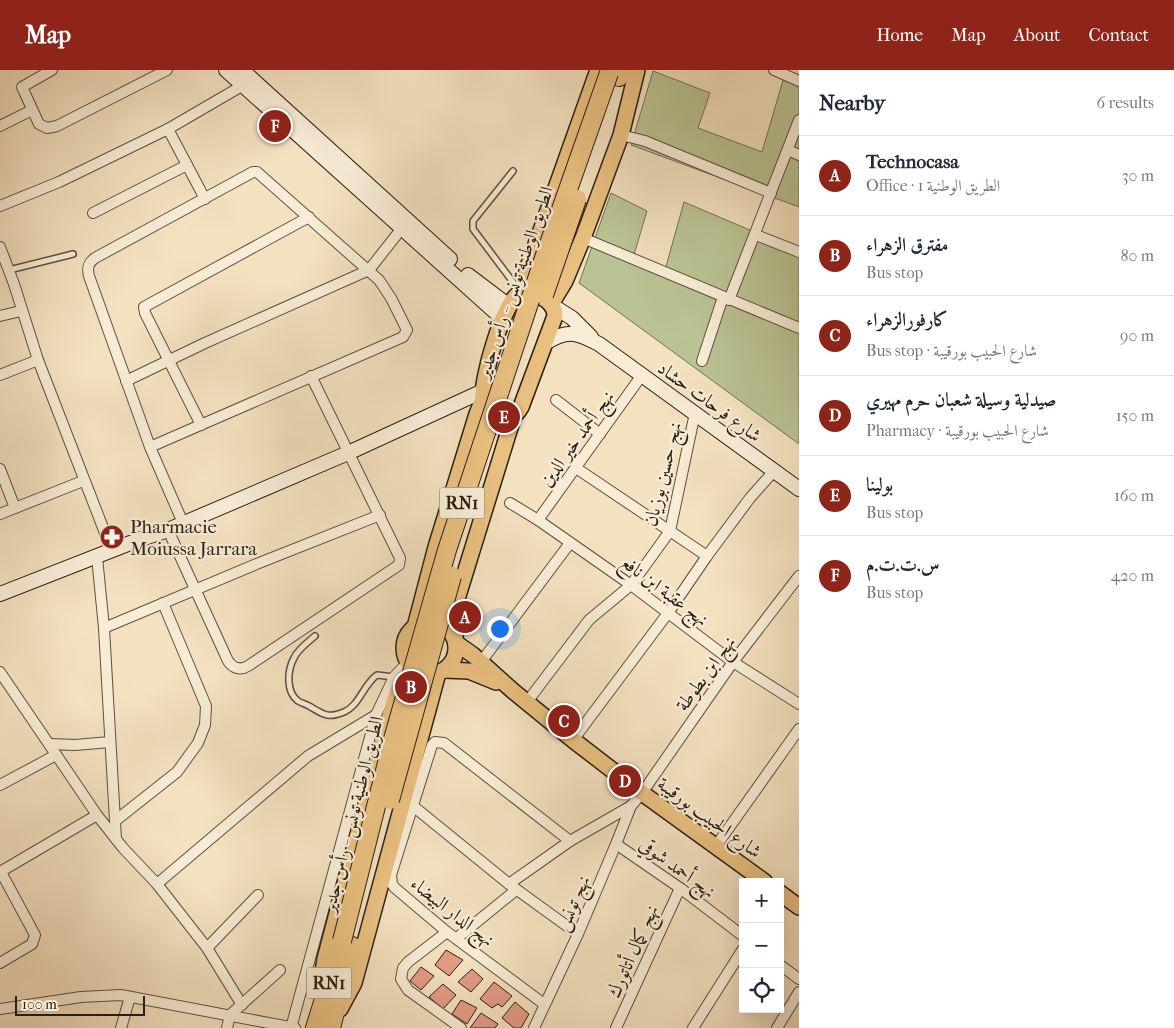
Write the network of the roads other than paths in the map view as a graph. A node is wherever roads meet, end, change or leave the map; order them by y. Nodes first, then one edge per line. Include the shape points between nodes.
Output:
1 (52, 70) edge
2 (167, 70) edge
3 (226, 70) edge
4 (242, 70) edge
5 (637, 70) edge
6 (774, 70) edge
7 (611, 72) edge
8 (799, 81) edge
9 (248, 83) junction
10 (32, 110) junction
11 (799, 120) edge
12 (0, 126) edge
13 (168, 129) junction
14 (620, 135) junction
15 (788, 150) junction
16 (799, 155) edge
17 (187, 165) junction
18 (513, 171) dead end
19 (771, 193) junction
20 (205, 199) junction
21 (0, 206) edge
22 (93, 214) dead end
23 (309, 217) junction
24 (402, 228) junction
25 (756, 235) junction
26 (583, 238) junction
27 (0, 247) edge
28 (799, 252) edge
29 (72, 254) dead end
30 (2, 259) edge
31 (9, 270) junction
32 (368, 270) junction
33 (521, 292) junction
34 (726, 298) junction
35 (552, 305) junction
36 (22, 311) junction
37 (506, 313) junction
38 (0, 316) edge
39 (799, 328) edge
40 (545, 343) junction
41 (599, 344) junction
42 (38, 360) junction
43 (169, 360) junction
44 (702, 362) dead end
45 (0, 374) edge
46 (642, 375) junction
47 (311, 376) junction
48 (126, 381) junction
49 (483, 395) junction
50 (556, 400) dead end
51 (695, 413) junction
52 (513, 418) junction
53 (201, 425) junction
54 (600, 434) junction
55 (150, 447) junction
56 (348, 453) junction
57 (576, 468) junction
58 (0, 469) edge
59 (774, 471) junction
60 (84, 481) junction
61 (799, 489) edge
62 (510, 503) dead end
63 (15, 508) junction
64 (0, 514) edge
65 (380, 515) junction
66 (538, 520) junction
67 (183, 523) junction
68 (168, 530) junction
69 (670, 531) junction
70 (570, 543) junction
71 (112, 551) junction
72 (706, 556) junction
73 (97, 557) junction
74 (799, 576) edge
75 (631, 585) junction
76 (196, 590) junction
77 (0, 594) edge
78 (163, 603) junction
79 (668, 613) junction
80 (415, 627) junction
81 (104, 628) junction
82 (315, 636) dead end
83 (455, 641) junction
84 (481, 662) junction
85 (733, 662) junction
86 (410, 664) junction
87 (442, 671) junction
88 (0, 672) edge
89 (394, 677) junction
90 (513, 691) junction
91 (527, 702) junction
92 (799, 704) edge
93 (376, 715) junction
94 (799, 729) edge
95 (573, 740) junction
96 (110, 742) junction
97 (50, 744) junction
98 (56, 754) junction
99 (0, 785) edge
100 (642, 793) junction
101 (413, 806) junction
102 (630, 806) junction
103 (97, 815) junction
104 (115, 821) junction
105 (116, 839) junction
106 (570, 841) junction
107 (616, 844) junction
108 (716, 846) junction
109 (0, 872) edge
110 (760, 878) edge
111 (157, 884) junction
112 (512, 887) junction
113 (680, 888) junction
114 (258, 895) dead end
115 (784, 895) edge
116 (798, 903) edge
117 (447, 932) junction
118 (739, 933) edge
119 (578, 934) junction
120 (457, 938) junction
121 (207, 948) junction
122 (739, 955) edge
123 (0, 963) edge
124 (784, 968) edge
125 (280, 970) dead end
126 (799, 979) edge
127 (799, 992) edge
128 (130, 997) junction
129 (544, 1004) junction
130 (242, 1005) junction
131 (0, 1010) edge
132 (230, 1015) junction
133 (324, 1027) edge
134 (121, 1028) edge
135 (227, 1028) edge
136 (293, 1028) edge
137 (461, 1028) edge
138 (534, 1028) edge
139 (616, 1028) edge
140 (693, 1028) edge
141 (777, 1028) edge

1 - 10 street via 22,87
2 - 10 street via 54,127 42,126
3 - 9 street
4 - 9 street
5 - 14 main road
6 - 8 street
7 - 33 main road via 540,231
7 - 133 highway, الطريق الوطنية تونس - رأس جدير / RN1, bridge via 544,258 447,550 393,740
9 - 13 street
9 - 24 street
9 - 37 street via 472,279
10 - 12 street
11 - 15 street
13 - 17 street
13 - 21 street via 59,182
14 - 19 street
14 - 26 main road
15 - 16 street
15 - 19 street
17 - 20 street
17 - 22 street
18 - 33 lane via 473,221 473,229
19 - 25 street
20 - 23 street via 255,172
20 - 48 street via 89,263 89,276
23 - 32 street
23 - 43 street via 145,306 145,313
24 - 32 street
24 - 37 street
25 - 28 street
25 - 34 street
26 - 34 street
26 - 35 main road
27 - 30 street
29 - 31 lane
30 - 31 street
31 - 36 street
32 - 43 street
32 - 47 street via 386,288 407,333 402,338
33 - 35 main road via 531,293
33 - 37 main road
34 - 39 street
34 - 44 street
35 - 40 main road via 555,316
35 - 41 street via 572,318
36 - 38 street
36 - 42 street
37 - 49 main road via 491,354
40 - 41 street via 561,334 572,333
40 - 52 main road via 523,402
41 - 46 street, شارع فرحات حشاد
42 - 45 street
42 - 60 street
43 - 48 street
43 - 53 street
46 - 51 street, شارع فرحات حشاد
46 - 54 street, نهج أحمد خير الدين
47 - 53 street
47 - 56 street
48 - 55 street
49 - 52 main road via 486,410 494,417
49 - 56 street
49 - 80 main road, RN1
50 - 54 street
51 - 59 street, شارع فرحات حشاد
51 - 69 street, نهج حسين بوزيان
52 - 83 main road, RN1 via 457,599
53 - 55 street
54 - 57 street, نهج أحمد خير الدين
55 - 67 street
56 - 65 street
56 - 67 street
57 - 66 street, نهج أحمد خير الدين
57 - 69 street
58 - 63 street
59 - 61 street, شارع فرحات حشاد
59 - 72 street
60 - 63 street
60 - 71 street
62 - 66 street, نهج عقبة ابن نافع
63 - 64 street
65 - 76 street
65 - 76 street via 400,558 399,565 245,668 233,667 228,661
66 - 70 street, نهج عقبة ابن نافع
67 - 68 street
68 - 71 street
68 - 76 street
69 - 72 street
69 - 75 street, نهج حسين بوزيان
70 - 75 street, نهج عقبة ابن نافع
70 - 84 street
71 - 73 street
72 - 79 street
73 - 77 street
73 - 81 street
74 - 85 street, نهج ابن بطوطة
75 - 79 street, نهج عقبة ابن نافع
75 - 91 street, نهج حسين بوزيان via 589,620
76 - 78 street
78 - 81 street
78 - 104 street via 206,706 205,725 198,743 176,772
79 - 85 street, نهج عقبة ابن نافع
79 - 95 street
80 - 83 main road via 433,622 442,625
80 - 86 main road, RN1 via 410,631 404,650
81 - 96 street
82 - 89 lane via 294,658 289,673 290,688 297,700 321,714 334,716 347,711 377,675
83 - 84 main road
83 - 87 main road, RN1 via 454,658
84 - 90 main road
85 - 92 street, نهج عقبة ابن نافع
85 - 100 street, نهج ابن بطوطة
86 - 87 main road via 424,674
86 - 89 street
86 - 133 main road via 385,732 325,960
87 - 90 main road via 477,673
87 - 133 main road via 354,983
88 - 97 street
89 - 93 street
90 - 91 main road, شارع الحبيب بورقيبة
91 - 95 main road, شارع الحبيب بورقيبة
93 - 111 street via 308,756
93 - 136 street
94 - 108 street
95 - 100 main road, شارع الحبيب بورقيبة
96 - 97 street
96 - 104 street
97 - 98 street
98 - 99 street
98 - 103 street
100 - 102 street, نهج تونس
100 - 108 main road, شارع الحبيب بورقيبة
101 - 106 street, نهج الدار البيضاء via 432,745 444,743
101 - 112 street
101 - 117 street, نهج الدار البيضاء via 392,870 392,884
102 - 106 street
102 - 107 street, نهج تونس
103 - 105 street
103 - 109 street
104 - 105 street
105 - 111 street
106 - 112 street
107 - 113 street, نهج أحمد شوقي
107 - 119 street, نهج تونس
108 - 110 main road, شارع الحبيب بورقيبة
109 - 123 street via 35,935 32,944
111 - 121 street
112 - 119 street
112 - 120 street
113 - 118 street, نهج أحمد شوقي
113 - 139 street, نهج كمال أتاتورك
114 - 121 street
115 - 116 main road
117 - 120 street, نهج الدار البيضاء
117 - 137 street via 403,968 401,979 408,990
119 - 129 street, نهج تونس
120 - 129 street, نهج الدار البيضاء
121 - 130 street
122 - 140 street
124 - 126 street
125 - 130 street
127 - 141 street
128 - 131 street via 93,996
128 - 132 street
128 - 134 street
129 - 138 street, نهج تونس
130 - 132 street
132 - 135 street
132 - 136 street

